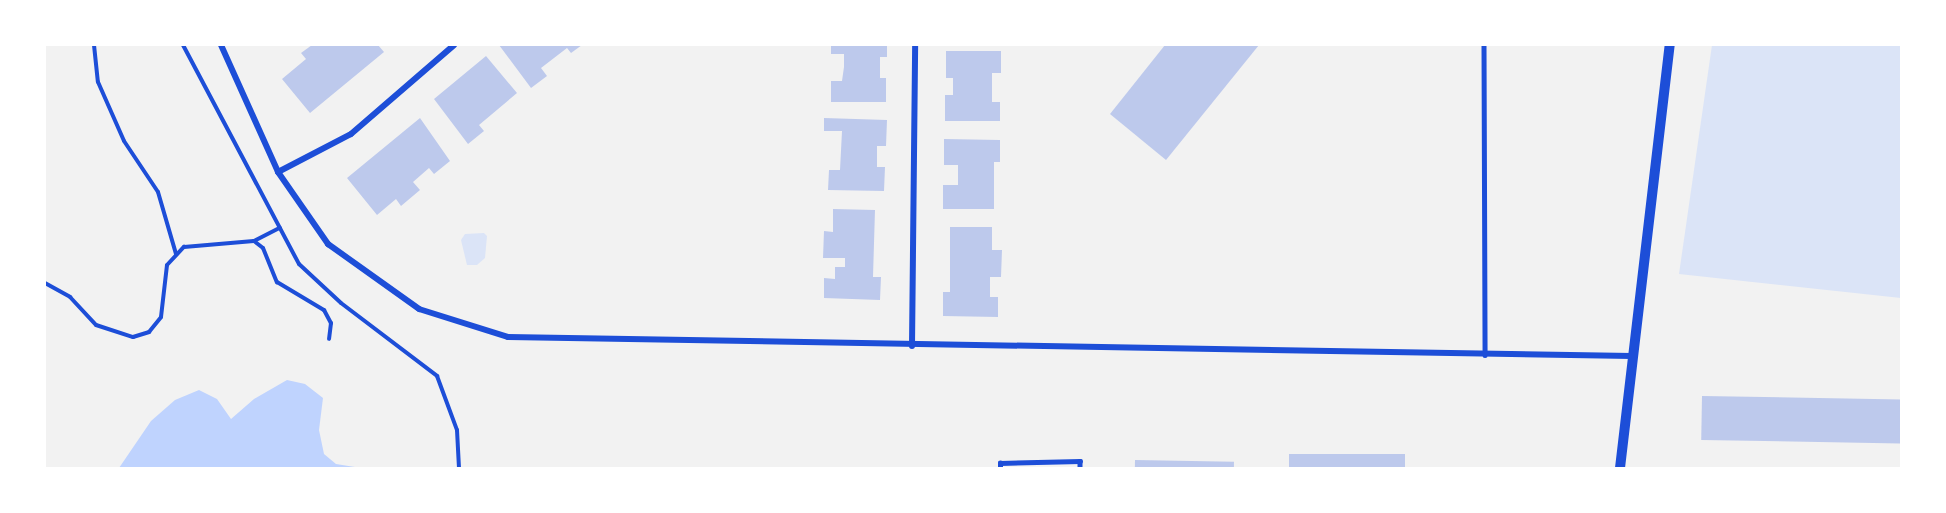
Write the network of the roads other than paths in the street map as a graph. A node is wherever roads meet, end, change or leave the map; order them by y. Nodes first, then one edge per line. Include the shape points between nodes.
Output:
1 (221, 45) edge
2 (454, 45) edge
3 (915, 45) edge
4 (1484, 45) edge
5 (1670, 45) edge
6 (278, 172) junction
7 (912, 346) junction
8 (1485, 355) junction
9 (1632, 356) junction
10 (1000, 468) edge
11 (1080, 468) edge
12 (1620, 468) edge

1 - 6 street
2 - 6 street via 351,134
3 - 7 street
4 - 8 lane
5 - 9 street
6 - 7 street via 328,244 364,270 419,309 508,337
7 - 8 street
8 - 9 street
9 - 12 street
10 - 11 lane via 1000,463 1080,461

